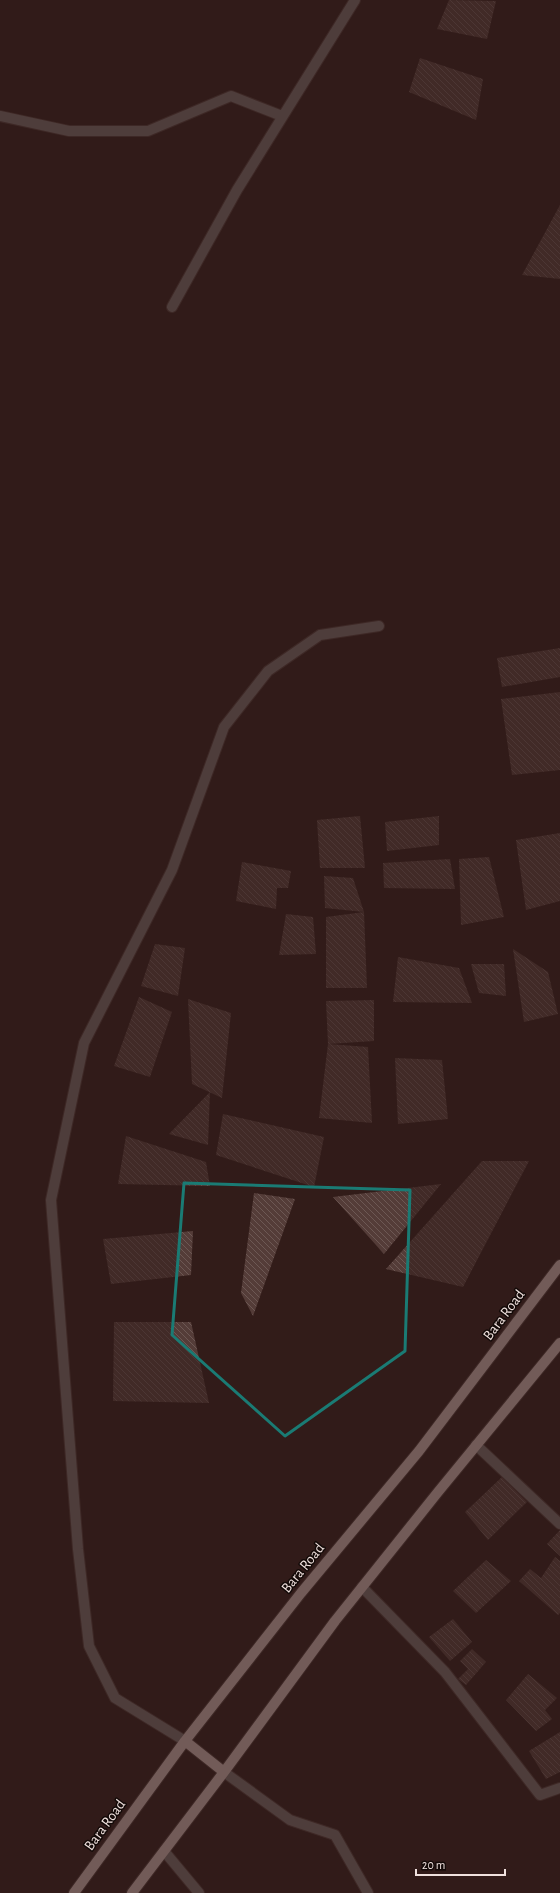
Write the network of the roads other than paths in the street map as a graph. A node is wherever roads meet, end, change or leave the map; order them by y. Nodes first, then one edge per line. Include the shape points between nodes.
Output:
1 (355, 0) edge
2 (0, 116) edge
3 (282, 116) junction
4 (172, 307) dead end
5 (378, 626) dead end
6 (560, 1265) edge
7 (560, 1343) edge
8 (476, 1445) junction
9 (560, 1524) edge
10 (362, 1587) junction
11 (185, 1740) junction
12 (224, 1772) junction
13 (560, 1788) edge
14 (164, 1851) junction
15 (74, 1893) edge
16 (132, 1893) edge
17 (199, 1893) edge
18 (368, 1893) edge

1 - 3 street
2 - 3 street via 69,131 148,131 231,96
3 - 4 street via 237,190
5 - 11 street via 320,635 268,670 224,727 172,870 84,1043 51,1200 78,1541 89,1646 115,1698
6 - 11 main road, Bara Road via 420,1451 301,1593
7 - 8 main road
8 - 9 street
8 - 10 main road
10 - 12 main road
10 - 13 street via 446,1672 540,1795
11 - 12 main road
11 - 15 main road, Bara Road
12 - 14 main road
12 - 18 street via 290,1820 335,1835
14 - 16 main road
14 - 17 street

